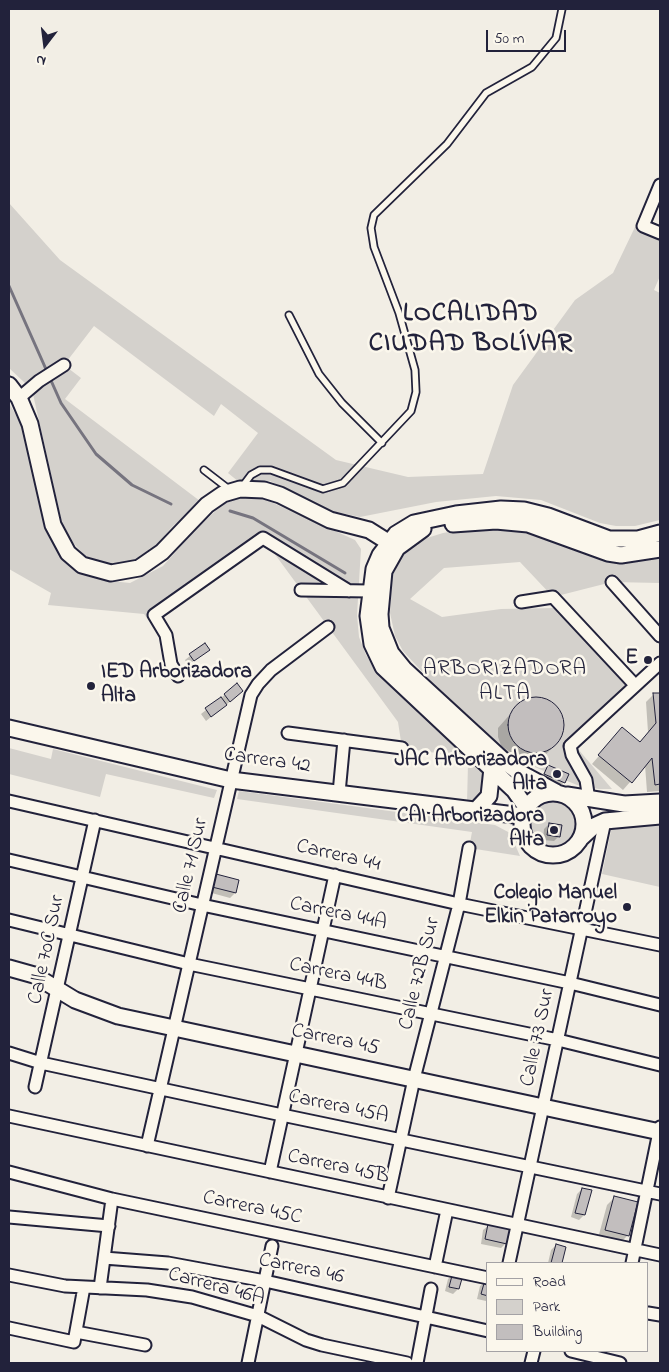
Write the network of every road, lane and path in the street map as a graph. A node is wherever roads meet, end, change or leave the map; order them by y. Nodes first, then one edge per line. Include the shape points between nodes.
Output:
1 (562, 9) edge
2 (660, 185) edge
3 (660, 233) edge
4 (289, 315) dead end
5 (60, 368) dead end
6 (9, 386) edge
7 (19, 398) junction
8 (382, 443) junction
9 (204, 470) dead end
10 (235, 490) junction
11 (660, 533) edge
12 (392, 545) junction
13 (660, 549) edge
14 (612, 582) dead end
15 (301, 590) dead end
16 (349, 591) junction
17 (370, 591) junction
18 (521, 602) dead end
19 (328, 627) dead end
20 (660, 636) edge
21 (660, 663) edge
22 (178, 676) dead end
23 (635, 685) junction
24 (9, 728) edge
25 (288, 733) dead end
26 (344, 740) junction
27 (402, 748) dead end
28 (492, 768) junction
29 (231, 780) junction
30 (339, 793) junction
31 (561, 794) junction
32 (9, 800) edge
33 (589, 800) junction
34 (660, 802) edge
35 (476, 810) junction
36 (524, 811) junction
37 (660, 816) edge
38 (95, 820) junction
39 (605, 821) junction
40 (581, 838) junction
41 (215, 848) junction
42 (470, 848) dead end
43 (9, 860) edge
44 (335, 875) junction
45 (83, 877) junction
46 (459, 904) junction
47 (202, 905) junction
48 (9, 920) edge
49 (582, 927) junction
50 (323, 930) junction
51 (70, 935) junction
52 (660, 945) edge
53 (445, 958) junction
54 (189, 964) junction
55 (9, 969) edge
56 (570, 983) junction
57 (59, 990) junction
58 (310, 990) junction
59 (660, 1005) edge
60 (431, 1014) junction
61 (174, 1028) junction
62 (558, 1040) junction
63 (9, 1053) edge
64 (296, 1054) junction
65 (41, 1063) junction
66 (660, 1066) edge
67 (414, 1079) junction
68 (35, 1087) dead end
69 (160, 1087) junction
70 (543, 1107) junction
71 (282, 1115) junction
72 (9, 1116) edge
73 (660, 1130) edge
74 (402, 1140) junction
75 (147, 1146) junction
76 (530, 1167) junction
77 (9, 1172) edge
78 (270, 1172) junction
79 (647, 1192) junction
80 (660, 1194) edge
81 (388, 1198) junction
82 (112, 1199) junction
83 (447, 1210) junction
84 (9, 1217) edge
85 (518, 1225) junction
86 (109, 1226) junction
87 (272, 1246) dead end
88 (635, 1250) junction
89 (660, 1255) edge
90 (104, 1258) junction
91 (509, 1262) edge
92 (632, 1262) edge
93 (435, 1267) junction
94 (9, 1275) edge
95 (487, 1278) edge
96 (265, 1281) junction
97 (84, 1287) junction
98 (100, 1288) junction
99 (431, 1289) dead end
100 (258, 1316) junction
101 (426, 1317) junction
102 (9, 1328) edge
103 (487, 1331) edge
104 (75, 1337) junction
105 (145, 1345) dead end
106 (575, 1352) edge
107 (248, 1363) edge
108 (408, 1363) edge
109 (418, 1363) edge
110 (620, 1363) edge

1 - 8 lane via 556,38 532,67 486,94 447,144 374,215 371,228 374,247 400,313 415,370 416,392 410,411
2 - 3 street via 643,226
4 - 8 lane via 319,374 342,403
5 - 7 street
6 - 7 street
7 - 10 street via 30,424 53,525 68,553 82,565 112,573 139,568 162,552 207,505
8 - 10 lane via 343,483 323,489 272,470 260,470
9 - 10 lane
10 - 12 street via 264,490 280,495 316,514 368,530
11 - 12 street via 638,539 609,539 548,516 501,509 426,519 404,528
12 - 13 street via 428,527 496,521 528,524 608,553 633,555
12 - 17 street via 374,569
12 - 31 street via 380,600 382,628 391,653 502,760
14 - 20 street
15 - 16 street
16 - 17 street
16 - 22 street via 263,538 154,615 166,635 171,664
17 - 28 street via 369,630 383,667
18 - 23 street via 553,598
19 - 29 street, Calle 71 Sur via 271,670 258,684 249,704
21 - 23 street
23 - 33 street via 570,746 586,780
24 - 29 street, Carrera 42
25 - 26 street
26 - 27 street
26 - 30 street
28 - 35 street via 490,796
28 - 36 street via 518,794
29 - 30 street, Carrera 42
29 - 41 street, Calle 71 Sur
30 - 35 street, Carrera 42
31 - 33 street
31 - 36 street via 538,796
31 - 40 street via 579,805 583,813
32 - 38 street, Carrera 44
33 - 34 street via 624,804
35 - 36 street, Carrera 42
36 - 40 street via 522,829 525,838 539,852 548,855 568,852
37 - 39 street
38 - 41 street, Carrera 44
38 - 45 street, Calle 70C Sur
39 - 40 street
39 - 49 street, Calle 73 Sur
41 - 44 street, Carrera 44
41 - 47 street, Calle 71 Sur
42 - 46 street, Calle 72B Sur
43 - 45 street, Carrera 44A
44 - 46 street, Carrera 44
44 - 50 street
45 - 47 street, Carrera 44A
45 - 51 street, Calle 70C Sur
46 - 49 street, Carrera 44
46 - 53 street, Calle 72B Sur
47 - 50 street, Carrera 44A
47 - 54 street, Calle 71 Sur
48 - 51 street, Carrera 44B
49 - 52 street, Carrera 44
49 - 56 street, Calle 73 Sur
50 - 53 street, Carrera 44A
50 - 58 street
51 - 54 street, Carrera 44B
51 - 57 street, Calle 70C Sur
53 - 56 street, Carrera 44A
53 - 60 street, Calle 72B Sur
54 - 58 street, Carrera 44B
54 - 61 street, Calle 71 Sur
55 - 57 street, Carrera 45 via 34,975
56 - 59 street, Carrera 44A
56 - 62 street, Calle 73 Sur
57 - 61 street, Carrera 45 via 90,1007
57 - 65 street, Calle 70C Sur
58 - 60 street, Carrera 44B
58 - 64 street
60 - 62 street, Carrera 44B
60 - 67 street, Calle 72B Sur
61 - 64 street, Carrera 45
61 - 69 street, Calle 71 Sur
62 - 66 street, Carrera 44B
62 - 70 street, Calle 73 Sur
63 - 65 street, Carrera 45A
64 - 67 street, Carrera 45
64 - 71 street
65 - 68 street, Calle 70C Sur
65 - 69 street, Carrera 45A
67 - 70 street, Carrera 45
67 - 74 street, Calle 72B Sur
69 - 71 street, Carrera 45A
69 - 75 street, Calle 71 Sur
70 - 73 street, Carrera 45
70 - 76 street, Calle 73 Sur
71 - 74 street, Carrera 45A
71 - 78 street
72 - 75 street, Carrera 45B
73 - 79 street
74 - 76 street, Carrera 45A
74 - 81 street, Calle 72B Sur
75 - 78 street, Carrera 45B
76 - 79 street, Carrera 45A
76 - 85 street, Calle 73 Sur
77 - 82 street, Carrera 45C
78 - 81 street, Carrera 45B
79 - 80 street, Carrera 45A
79 - 88 street
81 - 83 street, Carrera 45B
82 - 86 street
82 - 93 street, Carrera 45C
83 - 85 street, Carrera 45B
83 - 93 street
84 - 86 street
85 - 88 street, Carrera 45B
85 - 91 street, Calle 73 Sur
86 - 90 street
87 - 96 street
88 - 89 street, Carrera 45B
88 - 92 street
90 - 96 street, Carrera 46 via 168,1263
90 - 98 street
93 - 95 street, Carrera 45C
94 - 97 street, Carrera 46A via 43,1283
96 - 100 street
96 - 101 street, Carrera 46
97 - 98 street, Carrera 46A
97 - 104 street
98 - 100 street, Carrera 46A via 192,1296
99 - 101 street
100 - 107 street
100 - 108 street, Carrera 46A via 306,1340
101 - 103 street, Carrera 46
101 - 109 street
102 - 104 street
104 - 105 street
106 - 110 street

